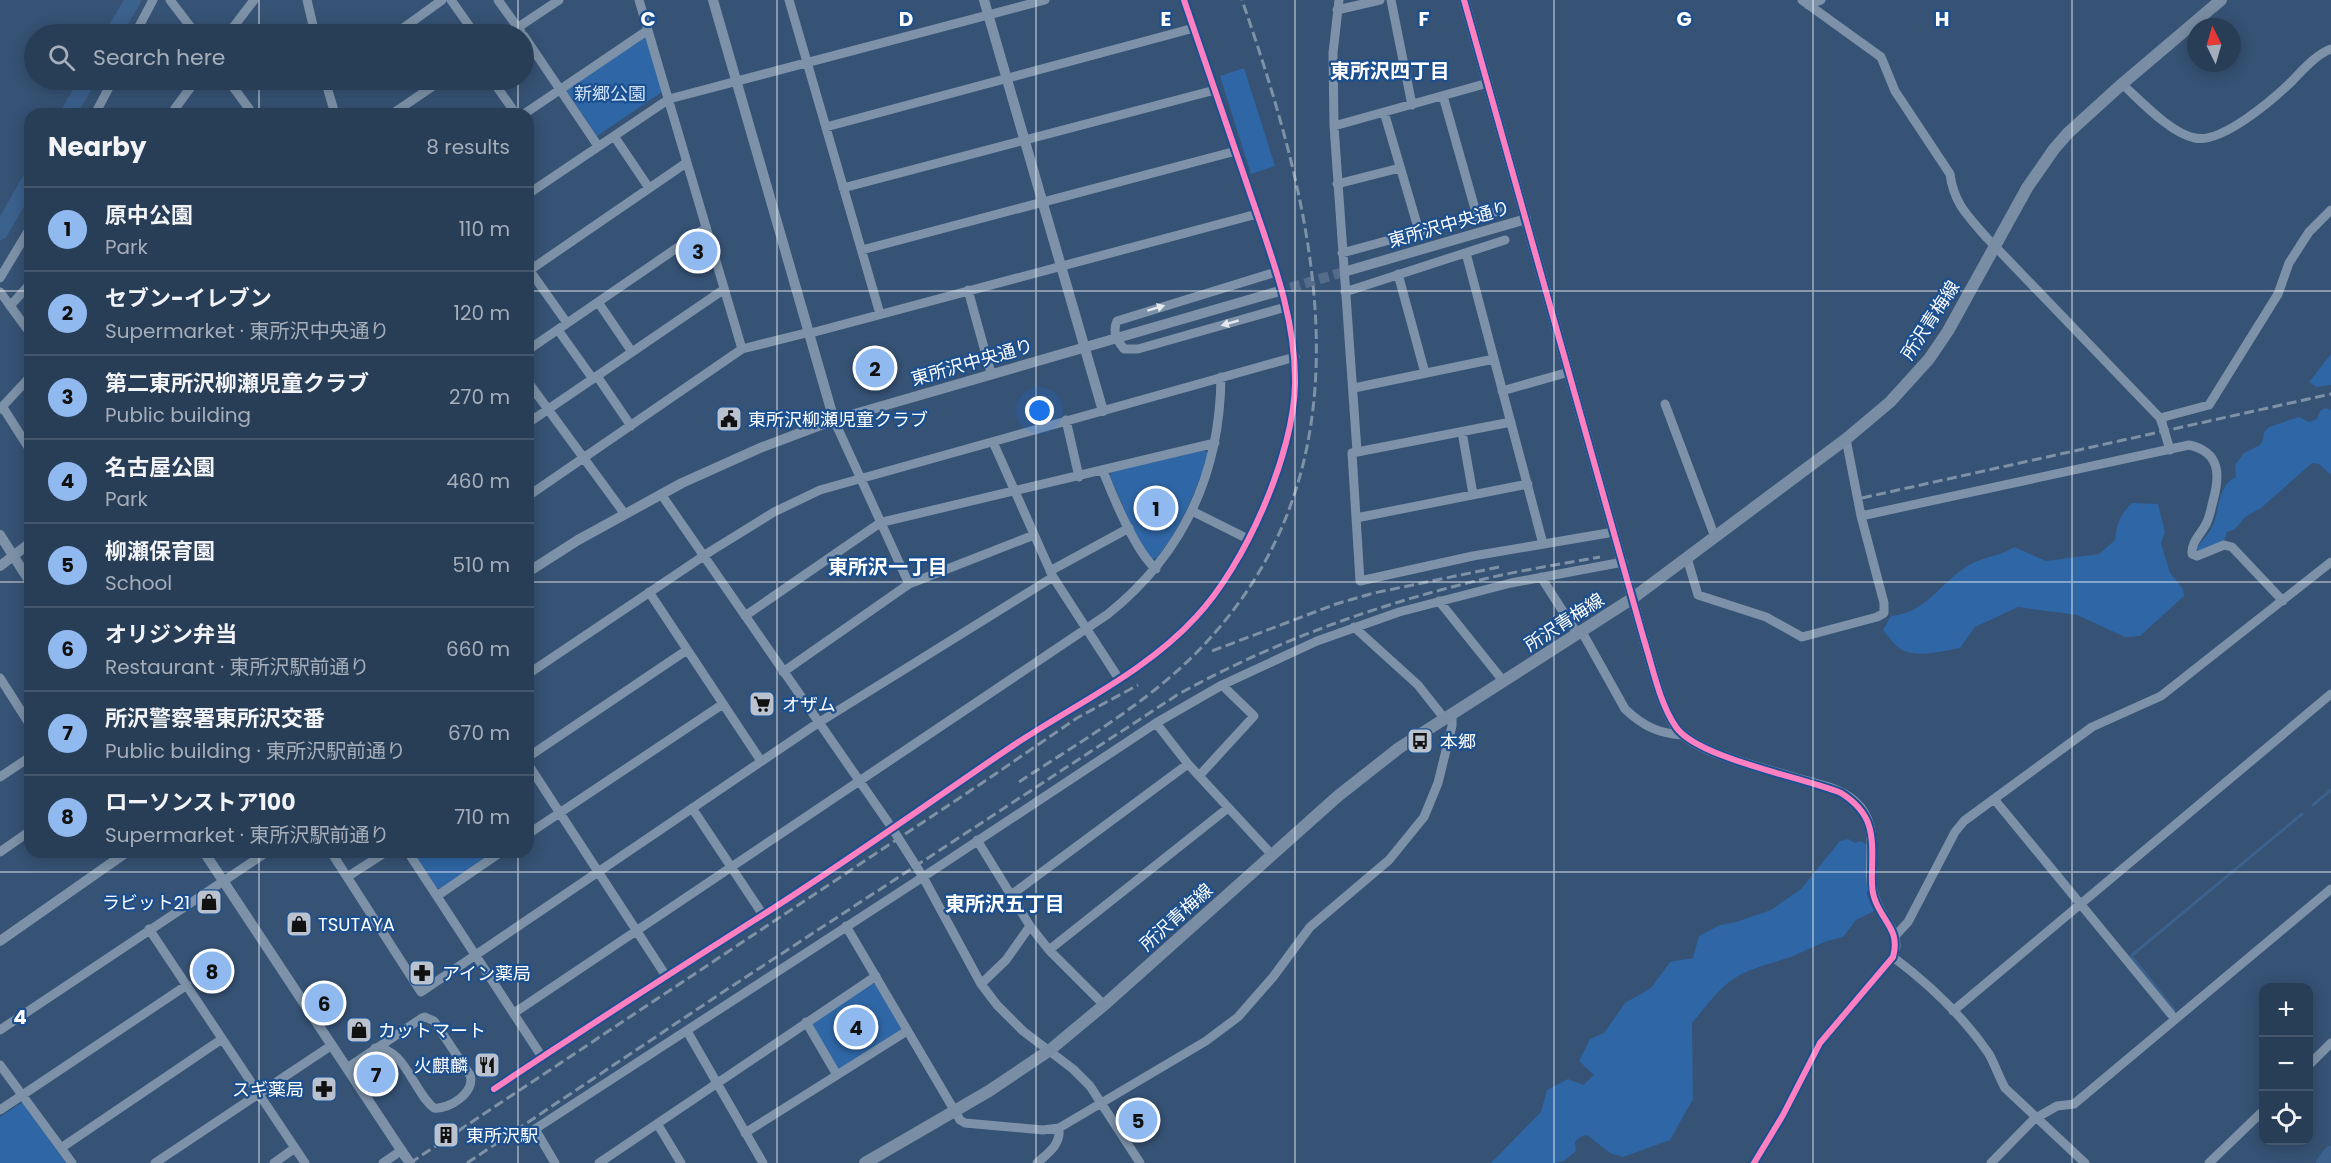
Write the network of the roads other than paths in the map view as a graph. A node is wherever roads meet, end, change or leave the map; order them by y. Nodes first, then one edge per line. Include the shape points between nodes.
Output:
1 (153, 0) edge
2 (170, 0) edge
3 (254, 0) edge
4 (319, 0) edge
5 (442, 0) edge
6 (450, 0) edge
7 (498, 0) edge
8 (560, 0) edge
9 (639, 0) edge
10 (713, 0) edge
11 (790, 0) edge
12 (984, 0) edge
13 (1045, 0) edge
14 (1185, 0) edge
15 (1339, 0) edge
16 (1380, 0) edge
17 (1391, 0) edge
18 (1464, 0) edge
19 (1821, 0) edge
20 (2221, 0) edge
21 (1805, 3) edge
22 (308, 4) edge
23 (1337, 10) junction
24 (988, 15) junction
25 (140, 24) edge
26 (188, 24) edge
27 (236, 24) edge
28 (313, 24) edge
29 (409, 24) edge
30 (468, 24) edge
31 (515, 24) edge
32 (532, 24) edge
33 (1194, 28) junction
34 (648, 30) junction
35 (2331, 49) edge
36 (534, 51) edge
37 (807, 62) junction
38 (1007, 80) junction
39 (736, 81) junction
40 (1488, 83) junction
41 (2122, 84) junction
42 (108, 90) edge
43 (189, 90) edge
44 (235, 90) edge
45 (329, 90) edge
46 (427, 90) edge
47 (499, 90) edge
48 (561, 90) junction
49 (1215, 90) junction
50 (1443, 96) junction
51 (669, 99) junction
52 (1412, 105) junction
53 (98, 108) edge
54 (175, 108) edge
55 (249, 108) edge
56 (332, 108) edge
57 (401, 108) edge
58 (512, 108) edge
59 (533, 108) edge
60 (1384, 112) junction
61 (1334, 126) junction
62 (826, 127) junction
63 (614, 136) junction
64 (1024, 141) junction
65 (598, 146) junction
66 (1236, 151) junction
67 (686, 163) junction
68 (1400, 168) junction
69 (1337, 184) junction
70 (649, 188) junction
71 (843, 188) junction
72 (534, 190) edge
73 (1042, 202) junction
74 (2331, 210) edge
75 (1499, 211) dead end
76 (1257, 214) junction
77 (1476, 216) junction
78 (1526, 219) junction
79 (706, 228) junction
80 (1419, 231) junction
81 (24, 238) edge
82 (1505, 240) dead end
83 (1995, 246) junction
84 (862, 250) junction
85 (1342, 253) junction
86 (1466, 253) junction
87 (1061, 265) junction
88 (534, 266) edge
89 (1347, 271) tunnel mouth
90 (1276, 272) junction
91 (1398, 274) junction
92 (534, 276) edge
93 (0, 278) edge
94 (723, 290) junction
95 (968, 290) junction
96 (24, 291) edge
97 (1276, 291) tunnel mouth
98 (0, 292) edge
99 (1345, 292) junction
100 (598, 302) junction
101 (10, 306) junction
102 (1286, 307) junction
103 (880, 315) junction
104 (567, 323) junction
105 (24, 325) edge
106 (558, 330) junction
107 (810, 332) junction
108 (1116, 338) junction
109 (534, 346) edge
110 (1084, 347) junction
111 (742, 349) junction
112 (632, 352) junction
113 (1295, 357) junction
114 (1494, 360) junction
115 (1569, 372) junction
116 (991, 373) junction
117 (1425, 373) junction
118 (1221, 377) junction
119 (595, 378) junction
120 (24, 383) edge
121 (1354, 388) junction
122 (534, 390) edge
123 (1502, 391) junction
124 (1665, 404) dead end
125 (1, 407) edge
126 (548, 409) junction
127 (1103, 411) junction
128 (534, 419) edge
129 (834, 420) junction
130 (1066, 420) junction
131 (2161, 421) junction
132 (1511, 422) junction
133 (631, 426) junction
134 (1462, 432) junction
135 (1846, 440) junction
136 (24, 441) edge
137 (993, 442) junction
138 (1215, 443) junction
139 (2170, 450) junction
140 (1357, 451) junction
141 (583, 458) junction
142 (1103, 471) junction
143 (861, 477) junction
144 (1079, 477) junction
145 (1528, 484) junction
146 (534, 492) edge
147 (1015, 492) junction
148 (661, 494) junction
149 (1473, 494) junction
150 (1192, 511) junction
151 (624, 513) junction
152 (1861, 516) junction
153 (1356, 518) junction
154 (882, 523) junction
155 (1129, 528) junction
156 (1614, 532) junction
157 (0, 535) edge
158 (1034, 535) junction
159 (1715, 537) junction
160 (1248, 540) junction
161 (1543, 544) junction
162 (24, 548) edge
163 (14, 556) junction
164 (704, 556) junction
165 (1687, 558) junction
166 (1623, 562) junction
167 (2331, 562) edge
168 (0, 566) edge
169 (534, 568) edge
170 (1156, 569) junction
171 (24, 572) edge
172 (1052, 574) junction
173 (1541, 577) junction
174 (909, 584) junction
175 (649, 592) junction
176 (1633, 598) junction
177 (1439, 601) junction
178 (2283, 602) junction
179 (745, 616) junction
180 (1354, 627) junction
181 (1086, 628) junction
182 (1580, 634) junction
183 (687, 650) junction
184 (534, 670) edge
185 (783, 672) junction
186 (0, 678) edge
187 (1119, 679) junction
188 (1504, 682) junction
189 (1222, 685) junction
190 (4, 693) edge
191 (2331, 694) edge
192 (723, 704) junction
193 (1448, 716) junction
194 (24, 718) edge
195 (818, 723) junction
196 (1156, 723) junction
197 (1684, 735) junction
198 (534, 753) edge
199 (24, 761) edge
200 (761, 761) junction
201 (1188, 764) junction
202 (534, 773) edge
203 (0, 777) edge
204 (1199, 777) junction
205 (860, 782) junction
206 (1994, 799) junction
207 (692, 808) junction
208 (1228, 808) junction
209 (560, 813) junction
210 (892, 828) junction
211 (534, 830) edge
212 (24, 835) edge
213 (977, 840) junction
214 (0, 852) edge
215 (1272, 855) junction
216 (118, 858) edge
217 (208, 858) edge
218 (258, 858) edge
219 (335, 858) edge
220 (377, 858) edge
221 (412, 858) edge
222 (491, 858) edge
223 (731, 869) junction
224 (599, 872) junction
225 (347, 877) junction
226 (923, 877) junction
227 (224, 881) junction
228 (2331, 889) edge
229 (1011, 895) junction
230 (437, 896) junction
231 (2080, 904) junction
232 (763, 915) junction
233 (846, 926) junction
234 (1030, 926) junction
235 (149, 928) junction
236 (638, 931) junction
237 (1895, 936) junction
238 (0, 941) edge
239 (1049, 950) junction
240 (476, 954) junction
241 (1893, 957) junction
242 (666, 975) junction
243 (876, 976) junction
244 (981, 984) junction
245 (187, 985) junction
246 (1104, 1005) junction
247 (1953, 1011) junction
248 (514, 1013) junction
249 (2175, 1019) junction
250 (806, 1023) junction
251 (0, 1029) edge
252 (687, 1031) junction
253 (907, 1031) junction
254 (222, 1039) junction
255 (2331, 1043) edge
256 (332, 1045) junction
257 (375, 1048) junction
258 (1050, 1050) junction
259 (542, 1057) junction
260 (2313, 1061) edge
261 (0, 1065) edge
262 (347, 1068) junction
263 (837, 1075) junction
264 (717, 1084) junction
265 (494, 1089) dead end
266 (259, 1093) junction
267 (22, 1095) junction
268 (1100, 1103) junction
269 (0, 1110) edge
270 (954, 1111) junction
271 (2259, 1115) edge
272 (2037, 1116) junction
273 (658, 1125) junction
274 (1059, 1128) junction
275 (745, 1133) junction
276 (61, 1148) junction
277 (296, 1148) junction
278 (406, 1156) edge
279 (72, 1163) edge
280 (155, 1163) edge
281 (274, 1163) edge
282 (305, 1163) edge
283 (383, 1163) edge
284 (555, 1163) edge
285 (600, 1163) edge
286 (681, 1163) edge
287 (762, 1163) edge
288 (865, 1163) edge
289 (1037, 1163) edge
290 (1140, 1163) edge
291 (1754, 1163) edge
292 (1991, 1163) edge
293 (2085, 1163) edge
294 (2209, 1163) edge

1 - 25 street
2 - 26 street
3 - 27 street
4 - 22 street
5 - 29 street
6 - 30 street
7 - 31 street
8 - 32 street
9 - 34 street
10 - 39 street
11 - 37 street
12 - 24 street
13 - 24 street
14 - 33 street
15 - 23 street
16 - 23 street
17 - 52 street
18 - 40 street
19 - 21 street
20 - 41 main road, 所沢青梅線
21 - 83 street via 1881,57 1895,91 1950,174 1960,208
22 - 28 street
23 - 61 street
24 - 37 street
24 - 38 street
33 - 38 street
33 - 49 street
34 - 48 street
34 - 51 street
35 - 41 street via 2246,117 2223,133 2203,139 2176,130
36 - 48 street
37 - 39 street
37 - 62 street
38 - 62 street
38 - 64 street
39 - 51 street
39 - 107 street
40 - 50 street
40 - 78 street
41 - 83 main road, 所沢青梅線 via 2054,149 2032,179
42 - 53 street
43 - 54 street
44 - 55 street
45 - 56 street
46 - 57 street
47 - 58 street
48 - 59 street
48 - 65 street
49 - 64 street
49 - 66 street
50 - 52 street
50 - 77 street
51 - 63 street
51 - 67 street
52 - 60 street
60 - 61 street
60 - 68 street
61 - 69 street
62 - 71 street
63 - 65 street
63 - 70 street
64 - 71 street
64 - 73 street
65 - 72 street
66 - 73 street
66 - 76 street
67 - 70 street
67 - 79 street
68 - 69 street
68 - 80 street
69 - 85 street
70 - 88 street
71 - 84 street
73 - 84 street
73 - 87 street
74 - 131 street via 2309,232 2289,263 2278,294 2209,405
75 - 77 street
76 - 87 street
76 - 90 street
77 - 80 street
78 - 89 street, 東所沢中央通り
78 - 115 street
79 - 94 street
79 - 100 street
80 - 85 street
81 - 93 street
82 - 86 street
83 - 131 street
83 - 135 main road, 所沢青梅線 via 1929,359 1890,402
84 - 103 street
85 - 99 street
86 - 91 street
86 - 114 street
87 - 95 street
87 - 110 street
90 - 102 street
108 -> 90 street via 1117,321
91 - 99 street
91 - 117 street
92 - 104 street
94 - 111 street
94 - 112 street
95 - 103 street
95 - 116 street
96 - 101 street
97 - 108 street, 東所沢中央通り
98 - 101 street
99 - 121 street
100 - 104 street
100 - 112 street
101 - 105 street
102 -> 108 street via 1131,350 1124,349
102 - 113 street
103 - 107 street
104 - 106 street
106 - 109 street
106 - 119 street
107 - 111 street
107 - 129 street
108 - 110 street, 東所沢中央通り
110 - 116 street, 東所沢中央通り
110 - 127 street
111 - 133 street
112 - 119 street
113 - 118 street
113 - 160 street via 1293,408 1285,444
114 - 117 street
114 - 123 street
115 - 123 street
115 - 156 street
116 - 129 street, 東所沢中央通り
117 - 121 street
118 - 127 street
118 - 138 street
119 - 126 street
119 - 133 street
120 - 125 street
121 - 140 street
122 - 126 street
123 - 132 street
124 - 159 street
125 - 136 street
126 - 128 street
126 - 141 street
127 - 130 street
129 - 143 street
129 - 148 street, 東所沢中央通り via 760,448
130 - 137 street
130 - 144 street
131 - 139 street, bridge
132 - 134 street
132 - 145 street
133 - 141 street
134 - 140 street
134 - 149 street
135 - 152 street
135 - 159 main road, 所沢青梅線
137 - 143 street
137 - 147 street
138 - 142 street
138 - 150 street
139 - 152 street
139 - 178 street via 2189,445 2199,447 2218,472 2207,523 2192,554 2197,556 2224,545 2232,547
140 - 153 street via 1352,453
141 - 146 street
141 - 151 street
142 - 144 street
142 - 155 street
143 - 154 street
143 - 164 street via 793,502
144 - 147 street
145 - 149 street
145 - 161 street
147 - 154 street
147 - 158 street
148 - 151 street, 東所沢中央通り
148 - 164 street
149 - 153 street
150 - 160 street
150 - 170 street
151 - 169 street, 東所沢中央通り
152 - 165 street via 1884,613 1802,637 1766,617 1698,595
153 - 161 street via 1360,581
154 - 174 street
154 - 179 street
155 - 170 street
155 - 172 street
156 - 161 street
156 - 166 street
157 - 163 street
158 - 172 street
158 - 174 street
159 - 165 main road, 所沢青梅線
160 - 187 street via 1199,614 1158,653
162 - 163 street
163 - 168 street
163 - 171 street
164 - 175 street
164 - 179 street
165 - 176 main road, 所沢青梅線
166 - 173 street
166 - 176 street
167 - 178 street
170 - 181 street via 1134,593
172 - 181 street
172 - 195 street
173 - 177 street
173 - 182 street
174 - 185 street
175 - 183 street
175 - 184 street
176 - 182 main road, 所沢青梅線
176 - 197 street via 1663,699
177 - 180 street
177 - 188 street
178 - 206 street via 2161,696 2092,727
179 - 185 street
180 - 189 street
180 - 193 street
181 - 187 street
181 - 205 street
182 - 188 main road, 所沢青梅線
182 - 197 street via 1625,709 1649,729
183 - 192 street
183 - 198 street
185 - 195 street
186 - 190 street
187 - 210 street via 1049,721
188 - 193 main road, 所沢青梅線
189 - 196 street
189 - 204 street via 1254,716
190 - 194 street
191 - 231 street
192 - 200 street
192 - 209 street
193 - 215 main road, 所沢青梅線 via 1374,766
193 - 268 street via 1452,726 1434,793 1424,817 1389,860 1310,927 1238,1017 1206,1041
195 - 200 street
195 - 205 street
196 - 201 street
196 - 213 street
197 - 237 street via 1697,745 1825,787 1854,801 1867,820 1873,840 1874,896
199 - 203 street
200 - 207 street
201 - 204 street
201 - 229 street
202 - 209 street
204 - 208 street
205 - 210 street
205 - 223 street
206 - 231 street
206 - 237 street via 1955,832 1908,922
207 - 223 street
207 - 224 street
208 - 215 street
208 - 239 street
209 - 211 street
209 - 224 street
210 - 226 street, bridge
210 - 232 street
212 - 214 street
213 - 226 street
213 - 229 street
215 - 246 main road, 所沢青梅線
216 - 238 street
217 - 227 street
218 - 227 street
219 - 225 street
220 - 225 street
221 - 230 street
222 - 230 street
223 - 232 street
223 - 236 street
224 - 236 street
224 - 240 street
225 - 240 street via 421,992
226 - 233 street
226 - 244 street
227 - 235 street
227 - 256 street
228 - 249 street
229 - 234 street
230 - 240 street
231 - 247 street
231 - 249 street
232 - 242 street
233 - 243 street
233 - 252 street
234 - 239 street
234 - 244 street via 1006,960
235 - 245 street
235 - 251 street
236 - 242 street
236 - 248 street
237 - 241 street
239 - 246 street
240 - 248 street
241 - 247 street via 1928,983
241 - 291 street via 1820,1043
242 - 259 street
243 - 250 street
243 - 253 street
244 - 258 street via 1023,1031
245 - 254 street
245 - 267 street
246 - 258 main road, 所沢青梅線
247 - 272 street via 1990,1057 2005,1088
248 - 259 street
249 - 272 street via 2074,1104 2057,1106
250 - 263 street
250 - 264 street
252 - 264 street
252 - 284 street via 535,1130
253 - 263 street
253 - 270 street
254 - 266 street
254 - 276 street
255 - 260 street
256 - 262 street
256 - 266 street
257 - 257 street via 422,1018 430,1018 470,1075 470,1088 446,1107 434,1108 394,1054
257 - 262 street
258 - 268 street via 1082,1077
258 - 270 main road, 所沢青梅線
259 - 265 street
261 - 267 street
262 - 278 street
263 - 275 street
264 - 273 street
264 - 275 street
266 - 277 street
266 - 280 street
267 - 269 street
267 - 276 street
268 - 274 street
268 - 290 street
270 - 274 street via 965,1123
270 - 288 main road, 所沢青梅線
271 - 294 street
272 - 292 street
272 - 293 street
273 - 285 street
273 - 286 street
274 - 289 street via 1057,1144
275 - 287 street
276 - 279 street
277 - 281 street
277 - 282 street
278 - 283 street

